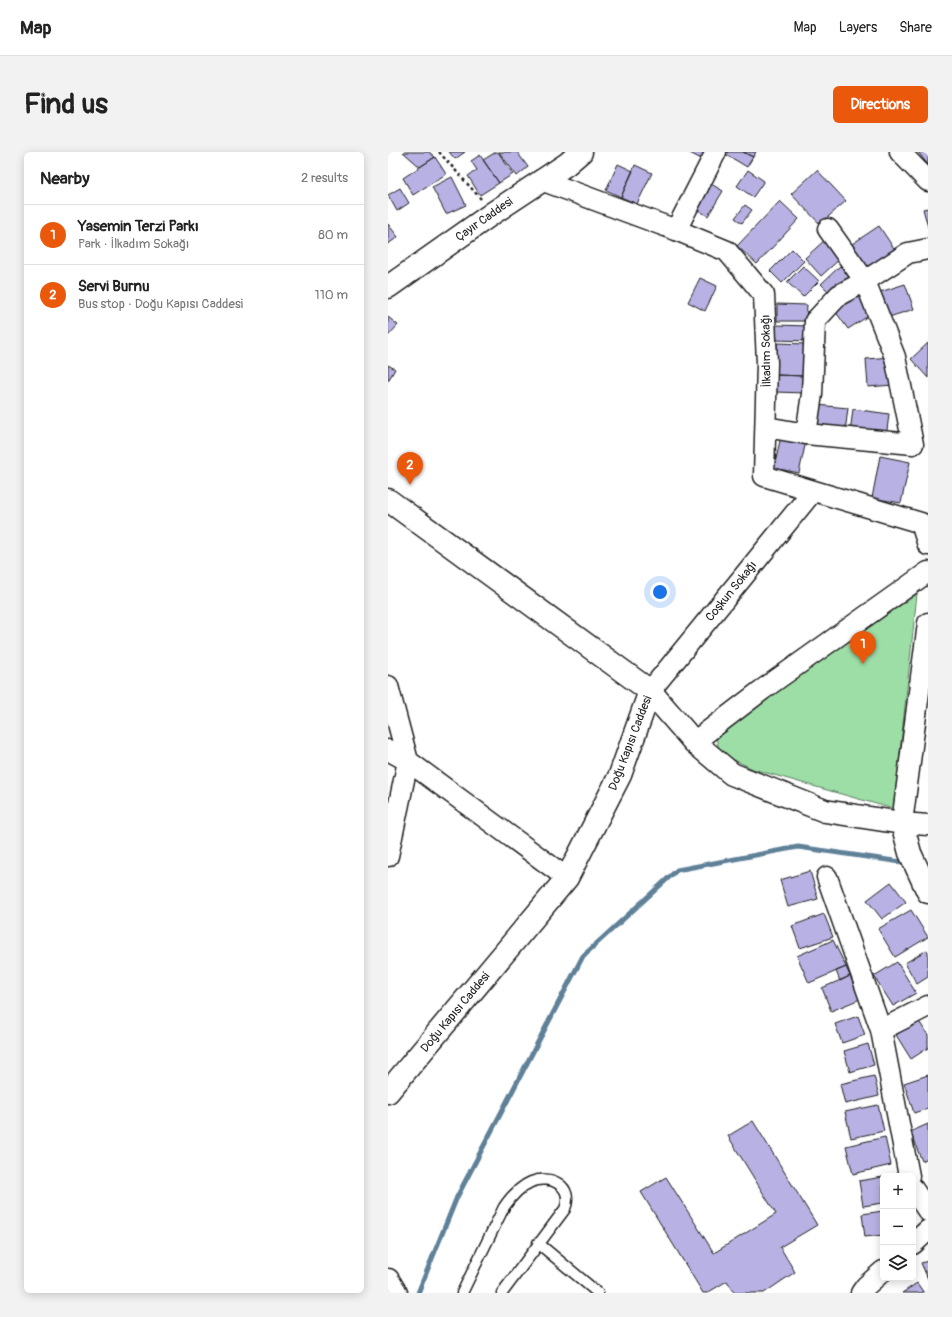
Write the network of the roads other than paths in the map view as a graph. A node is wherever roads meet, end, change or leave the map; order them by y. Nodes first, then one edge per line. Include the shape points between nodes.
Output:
1 (581, 152) edge
2 (716, 152) edge
3 (900, 152) edge
4 (541, 180) junction
5 (928, 181) edge
6 (828, 229) dead end
7 (676, 230) junction
8 (928, 249) edge
9 (865, 281) junction
10 (388, 287) edge
11 (766, 427) junction
12 (806, 434) junction
13 (813, 491) junction
14 (388, 500) edge
15 (928, 545) edge
16 (928, 572) edge
17 (928, 623) edge
18 (388, 686) edge
19 (650, 691) junction
20 (694, 742) junction
21 (388, 750) edge
22 (408, 761) junction
23 (902, 823) junction
24 (928, 826) edge
25 (388, 856) edge
26 (827, 877) dead end
27 (567, 878) junction
28 (925, 886) edge
29 (928, 1006) edge
30 (881, 1030) junction
31 (388, 1092) edge
32 (908, 1173) edge
33 (916, 1193) edge
34 (928, 1211) edge
35 (928, 1230) edge
36 (916, 1241) edge
37 (538, 1244) junction
38 (880, 1275) edge
39 (388, 1280) edge
40 (866, 1291) edge
41 (396, 1293) edge
42 (462, 1293) edge
43 (502, 1293) edge
44 (598, 1293) edge

1 - 4 street, Çayır Caddesi
2 - 7 street
3 - 5 street
4 - 7 street, İlkadım Sokağı
4 - 10 street, Çayır Caddesi
6 - 9 street
7 - 11 street, İlkadım Sokağı via 727,251 764,295
8 - 9 street via 908,253
9 - 12 street via 839,295 815,322 812,394
9 - 12 street via 895,357 913,444
11 - 12 street
11 - 13 street, İlkadım Sokağı via 764,476
13 - 15 street, İlkadım Sokağı via 921,523
13 - 19 street, Coşkun Sokağı
14 - 19 street, Doğu Kapısı Caddesi
16 - 20 street via 762,690
17 - 23 street
18 - 22 street
19 - 20 street
19 - 27 street, Doğu Kapısı Caddesi via 620,775
20 - 23 street via 732,774 825,811
21 - 22 street
22 - 25 street
22 - 27 street
23 - 24 street
23 - 28 street via 910,852
26 - 30 street
27 - 31 street, Doğu Kapısı Caddesi
29 - 30 street
30 - 32 street
33 - 34 street
35 - 36 street
37 - 42 lane via 567,1204 564,1187 549,1180 532,1182 508,1200
37 - 43 lane
37 - 44 lane
38 - 40 street
39 - 41 street

